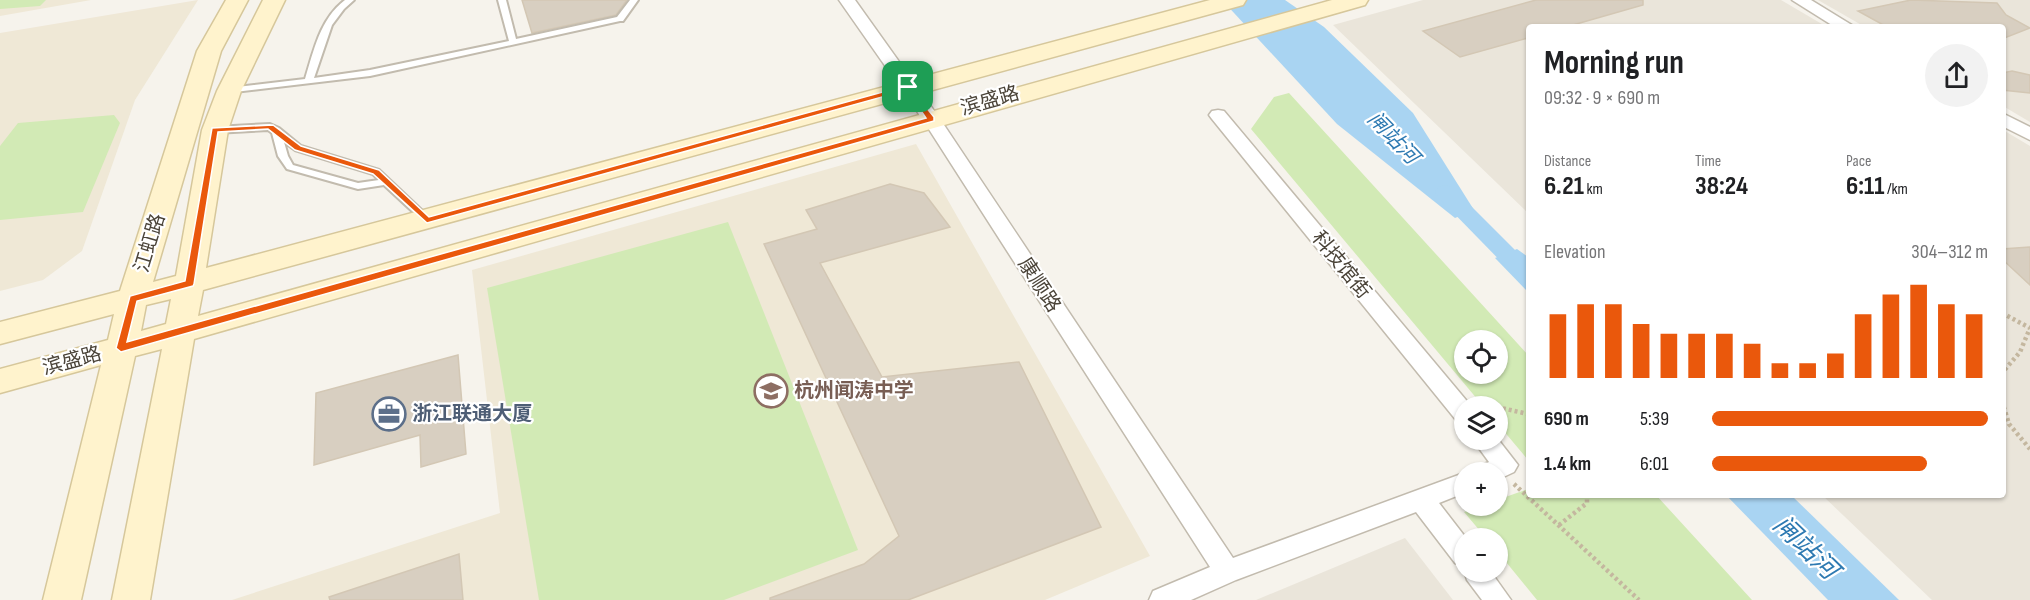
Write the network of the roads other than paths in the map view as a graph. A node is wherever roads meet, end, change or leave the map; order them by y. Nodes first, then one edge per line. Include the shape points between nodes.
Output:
1 (237, 0) edge
2 (274, 0) edge
3 (350, 0) edge
4 (502, 0) edge
5 (634, 0) edge
6 (847, 0) edge
7 (1235, 0) edge
8 (1357, 0) edge
9 (1805, 1) edge
10 (1842, 24) edge
11 (513, 42) junction
12 (309, 81) junction
13 (908, 87) junction
14 (229, 92) junction
15 (1218, 115) dead end
16 (931, 119) junction
17 (2006, 120) edge
18 (215, 130) junction
19 (276, 130) junction
20 (2030, 134) edge
21 (386, 182) junction
22 (427, 220) junction
23 (189, 284) junction
24 (133, 298) junction
25 (180, 332) junction
26 (0, 333) edge
27 (121, 348) junction
28 (0, 381) edge
29 (1454, 402) edge
30 (1493, 450) edge
31 (1503, 462) edge
32 (1454, 487) edge
33 (1422, 500) junction
34 (1454, 542) edge
35 (1227, 572) junction
36 (1484, 582) edge
37 (62, 600) edge
38 (130, 600) edge
39 (1162, 600) edge
40 (1498, 600) edge

1 - 24 main road, 江虹路 via 209,51
2 - 14 main road
3 - 12 lane via 338,7 330,19
4 - 11 lane
5 - 11 lane via 620,19
6 - 13 street, 康顺路
7 - 13 main road, 滨盛路
8 - 16 main road, 滨盛路
9 - 10 street
11 - 12 lane via 370,73
12 - 14 lane
13 - 16 street, 康顺路
13 - 22 main road, 滨盛路
14 - 18 main road
15 - 29 street, 科技馆街
16 - 25 main road, 滨盛路
16 - 35 street, 康顺路
17 - 20 street
18 - 19 lane
18 - 23 main road
19 - 21 lane via 298,148 376,172
19 - 21 lane via 290,167 358,186
21 - 22 lane
22 - 23 main road, 滨盛路
23 - 24 main road, 滨盛路
23 - 25 main road
24 - 26 main road, 滨盛路
24 - 27 main road, 江虹路
25 - 27 main road, 滨盛路
25 - 38 main road
27 - 28 main road, 滨盛路
27 - 37 main road, 江虹路
30 - 31 street
32 - 33 street
33 - 34 street
33 - 35 street
35 - 39 street
36 - 40 street

